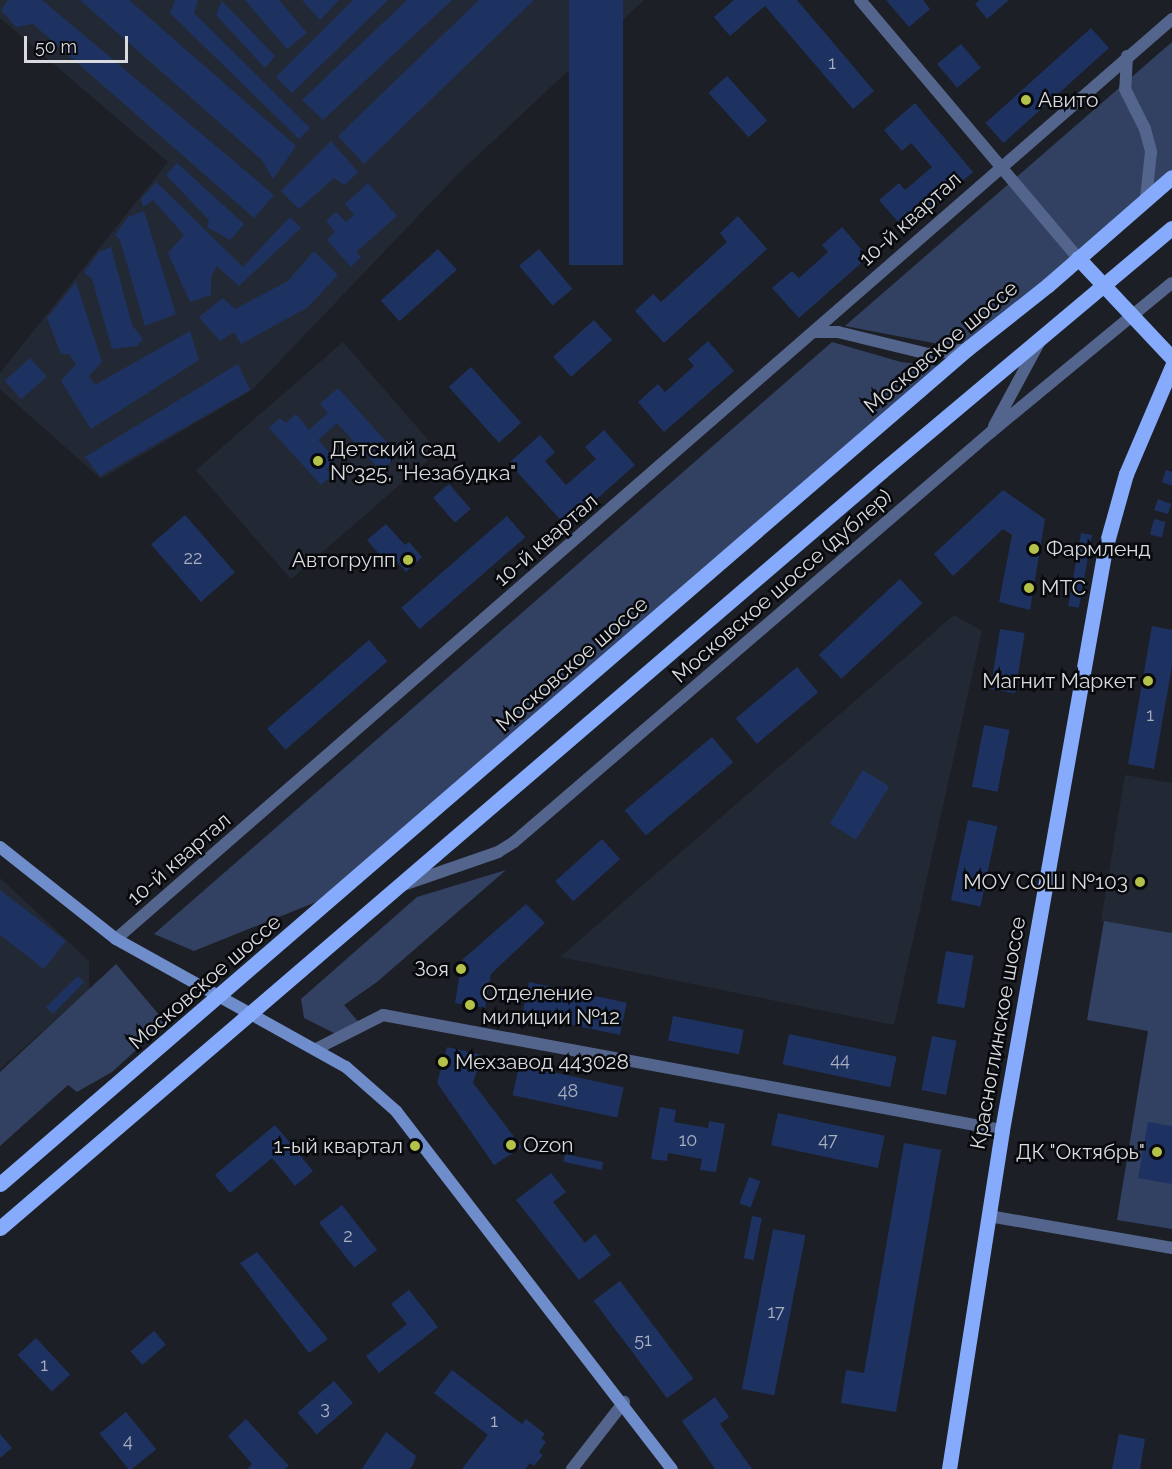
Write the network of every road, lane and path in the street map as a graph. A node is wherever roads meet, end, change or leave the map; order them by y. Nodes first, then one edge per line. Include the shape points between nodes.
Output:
1 (860, 0) edge
2 (1172, 19) edge
3 (1127, 56) junction
4 (998, 167) junction
5 (1172, 177) edge
6 (1146, 198) junction
7 (1172, 228) edge
8 (1077, 258) junction
9 (1172, 283) edge
10 (1103, 285) junction
11 (1134, 318) junction
12 (815, 332) junction
13 (1042, 338) junction
14 (967, 349) junction
15 (1172, 358) edge
16 (1172, 366) edge
17 (991, 432) junction
18 (0, 847) edge
19 (400, 886) junction
20 (116, 939) junction
21 (218, 998) junction
22 (249, 1015) junction
23 (316, 1049) junction
24 (1002, 1130) junction
25 (0, 1184) edge
26 (988, 1216) junction
27 (0, 1228) edge
28 (1172, 1248) edge
29 (624, 1402) junction
30 (572, 1469) edge
31 (672, 1469) edge
32 (949, 1469) edge

1 - 4 street
2 - 3 street, 10-й квартал
3 - 4 street, 10-й квартал
3 - 6 street via 1125,89 1145,129 1151,152
4 - 8 street
4 - 12 street, 10-й квартал
5 - 6 main road, Московское шоссе
6 - 8 main road, Московское шоссе
7 - 10 main road
8 - 10 main road
8 - 14 main road, Московское шоссе
9 - 11 street, Московское шоссе (дублер)
10 - 11 main road
10 - 13 main road
11 - 15 main road
11 - 17 street, Московское шоссе (дублер)
12 - 14 street via 838,332 928,354
12 - 20 street, 10-й квартал
13 - 17 street
13 - 19 main road
14 - 21 main road, Московское шоссе
16 - 24 main road, Красноглинское шоссе via 1126,474 1109,530
17 - 19 street, Московское шоссе (дублер) via 514,842 498,852
18 - 20 street
19 - 22 main road
20 - 21 street
21 - 22 street
21 - 25 main road, Московское шоссе
22 - 23 street
22 - 27 main road
23 - 24 street via 383,1015
23 - 29 street via 346,1067 422,1140
24 - 26 main road, Красноглинское шоссе
26 - 28 street
26 - 32 main road, Красноглинское шоссе
29 - 30 street
29 - 31 street

